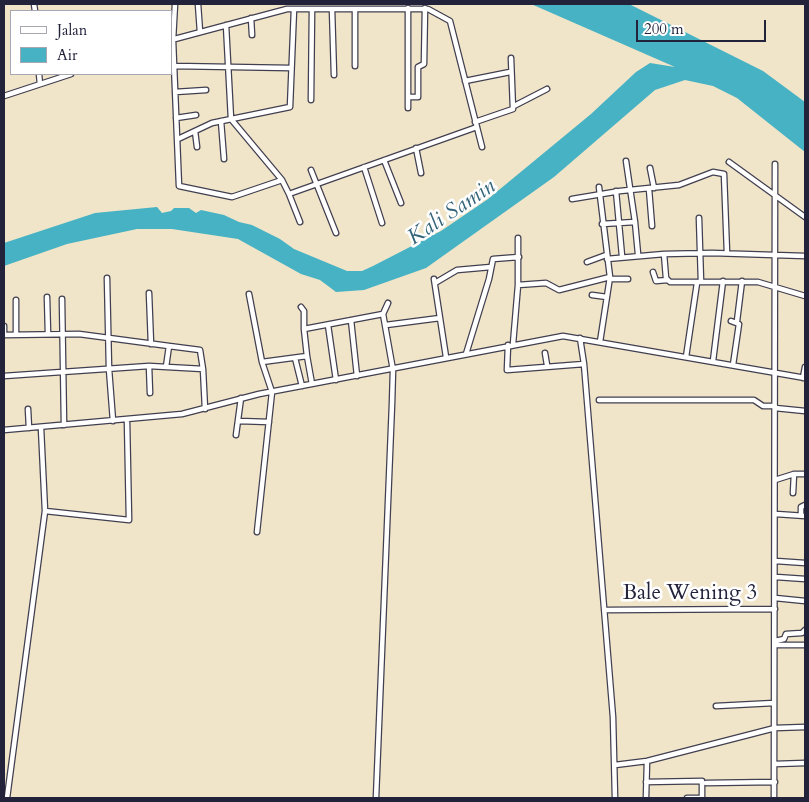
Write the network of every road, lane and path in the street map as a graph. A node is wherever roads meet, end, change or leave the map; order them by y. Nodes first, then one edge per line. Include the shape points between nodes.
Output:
1 (175, 4) edge
2 (198, 4) edge
3 (362, 6) edge
4 (330, 7) edge
5 (312, 8) junction
6 (408, 8) junction
7 (425, 8) junction
8 (294, 9) junction
9 (355, 9) junction
10 (251, 18) junction
11 (226, 25) junction
12 (200, 32) junction
13 (252, 35) dead end
14 (172, 40) edge
15 (511, 58) dead end
16 (174, 66) junction
17 (355, 66) dead end
18 (228, 67) junction
19 (290, 68) junction
20 (510, 72) junction
21 (39, 75) edge
22 (68, 75) edge
23 (334, 75) dead end
24 (464, 81) junction
25 (40, 84) junction
26 (547, 88) dead end
27 (206, 90) dead end
28 (175, 92) junction
29 (4, 96) edge
30 (408, 97) junction
31 (311, 100) dead end
32 (514, 106) junction
33 (408, 108) dead end
34 (196, 115) dead end
35 (176, 118) junction
36 (231, 119) junction
37 (221, 121) junction
38 (476, 125) junction
39 (195, 131) junction
40 (178, 139) junction
41 (197, 147) dead end
42 (482, 147) dead end
43 (416, 148) junction
44 (224, 159) dead end
45 (384, 160) junction
46 (626, 161) dead end
47 (729, 162) dead end
48 (775, 164) dead end
49 (364, 167) junction
50 (650, 168) dead end
51 (311, 170) dead end
52 (421, 173) dead end
53 (282, 180) junction
54 (318, 184) junction
55 (599, 187) dead end
56 (651, 189) junction
57 (632, 190) junction
58 (616, 191) junction
59 (600, 193) junction
60 (289, 194) junction
61 (774, 194) junction
62 (572, 199) dead end
63 (401, 203) dead end
64 (805, 217) edge
65 (699, 218) dead end
66 (300, 222) dead end
67 (635, 222) junction
68 (382, 223) dead end
69 (619, 223) junction
70 (602, 224) junction
71 (652, 226) dead end
72 (336, 232) dead end
73 (518, 238) dead end
74 (700, 253) junction
75 (727, 253) junction
76 (638, 254) junction
77 (664, 254) junction
78 (774, 254) junction
79 (518, 256) junction
80 (622, 256) junction
81 (805, 256) edge
82 (607, 257) junction
83 (586, 262) dead end
84 (491, 267) junction
85 (653, 272) dead end
86 (107, 278) dead end
87 (610, 278) junction
88 (628, 279) dead end
89 (667, 280) junction
90 (723, 281) junction
91 (742, 281) junction
92 (699, 283) junction
93 (518, 285) junction
94 (774, 285) junction
95 (149, 293) dead end
96 (249, 294) dead end
97 (592, 295) dead end
98 (805, 296) edge
99 (47, 297) dead end
100 (606, 297) junction
101 (62, 299) dead end
102 (16, 300) dead end
103 (388, 303) dead end
104 (301, 307) dead end
105 (383, 314) junction
106 (440, 318) junction
107 (351, 320) junction
108 (731, 321) dead end
109 (737, 321) junction
110 (328, 325) junction
111 (386, 325) junction
112 (4, 326) edge
113 (304, 329) junction
114 (62, 333) junction
115 (16, 334) junction
116 (48, 334) junction
117 (4, 335) edge
118 (108, 338) junction
119 (580, 338) junction
120 (600, 342) junction
121 (151, 344) junction
122 (510, 345) junction
123 (169, 346) junction
124 (545, 353) dead end
125 (466, 354) junction
126 (307, 356) junction
127 (446, 357) junction
128 (686, 357) junction
129 (295, 358) junction
130 (713, 361) junction
131 (262, 362) junction
132 (584, 364) junction
133 (733, 364) junction
134 (546, 365) junction
135 (149, 366) junction
136 (805, 366) edge
137 (166, 367) junction
138 (109, 369) junction
139 (203, 369) junction
140 (393, 370) junction
141 (62, 372) junction
142 (775, 373) junction
143 (4, 376) edge
144 (357, 376) junction
145 (804, 378) edge
146 (336, 380) junction
147 (312, 384) junction
148 (302, 386) junction
149 (272, 392) junction
150 (150, 393) dead end
151 (241, 398) junction
152 (599, 400) dead end
153 (775, 407) junction
154 (28, 409) dead end
155 (205, 409) junction
156 (805, 411) edge
157 (127, 420) junction
158 (113, 421) junction
159 (239, 421) junction
160 (268, 422) junction
161 (64, 425) junction
162 (29, 428) junction
163 (41, 428) junction
164 (4, 430) edge
165 (236, 435) dead end
166 (794, 474) junction
167 (805, 474) edge
168 (775, 480) junction
169 (793, 493) dead end
170 (805, 504) edge
171 (45, 511) junction
172 (776, 514) junction
173 (803, 516) edge
174 (257, 532) dead end
175 (776, 561) junction
176 (805, 563) edge
177 (776, 577) junction
178 (805, 579) edge
179 (775, 598) junction
180 (805, 601) edge
181 (775, 609) junction
182 (606, 610) dead end
183 (805, 630) edge
184 (775, 643) junction
185 (805, 645) edge
186 (774, 703) junction
187 (716, 706) dead end
188 (805, 727) edge
189 (775, 728) junction
190 (647, 762) junction
191 (805, 762) edge
192 (775, 764) junction
193 (614, 765) junction
194 (646, 782) junction
195 (775, 782) junction
196 (706, 783) dead end
197 (7, 798) edge
198 (376, 798) edge
199 (615, 798) edge
200 (646, 798) edge
201 (687, 798) edge
202 (702, 798) edge
203 (774, 798) edge

1 - 14 street
2 - 12 street
3 - 6 street
3 - 9 street
4 - 5 street
4 - 9 street
4 - 23 street
5 - 8 street
5 - 31 street
6 - 7 street
6 - 30 street
7 - 24 street via 450,19
7 - 30 street via 424,64 418,67 418,97
8 - 10 street
8 - 19 street
9 - 17 street
10 - 11 street
10 - 13 street
11 - 12 street
11 - 18 street
12 - 14 street
14 - 16 street
15 - 20 street
16 - 18 street
16 - 28 street
18 - 19 street
18 - 36 street
19 - 36 street via 290,107
20 - 24 street
20 - 32 street
21 - 25 street
22 - 25 street
24 - 38 street
25 - 29 street
26 - 32 street
27 - 28 street
28 - 35 street
30 - 33 street
32 - 38 street via 510,111
34 - 35 street
35 - 40 street
36 - 37 street
36 - 53 street
37 - 39 street
37 - 44 street
38 - 42 street
38 - 43 street
39 - 40 street
39 - 41 street
40 - 53 street via 179,186 232,197
43 - 45 street
43 - 52 street
45 - 49 street
45 - 63 street
46 - 57 street
47 - 61 street
48 - 61 street
49 - 54 street
49 - 68 street
50 - 56 street
51 - 54 street
53 - 60 street
54 - 60 street
54 - 72 street
55 - 59 street
56 - 57 street
56 - 71 street
56 - 75 street via 679,185 713,172 724,174
57 - 58 street
57 - 67 street
58 - 59 street
58 - 69 street
59 - 62 street
59 - 70 street
60 - 66 street
61 - 64 street
61 - 78 street
65 - 74 street
67 - 69 street
67 - 76 street
69 - 70 street
69 - 80 street
70 - 82 street
73 - 79 street
74 - 75 street
74 - 77 street
74 - 92 street
75 - 78 street
76 - 77 street
76 - 80 street
77 - 89 street
78 - 81 street
78 - 94 street
79 - 84 street via 492,256
79 - 93 street
80 - 82 street
82 - 83 street
82 - 87 street
84 - 106 street via 457,270 435,281
84 - 125 street
85 - 89 street via 656,281
86 - 118 street
87 - 88 street
87 - 93 street via 559,290 546,283
87 - 100 street
89 - 92 street
90 - 91 street
90 - 92 street
90 - 130 street
91 - 94 street
91 - 109 street
92 - 128 street
93 - 122 street
94 - 98 street
94 - 142 street
95 - 121 street
96 - 131 street
97 - 100 street
99 - 116 street
100 - 120 street
101 - 114 street
102 - 115 street
103 - 105 street
104 - 113 street
105 - 107 street
105 - 111 street
106 - 111 street
106 - 127 street
107 - 110 street
107 - 144 street
108 - 109 street
109 - 133 street
110 - 113 street
110 - 146 street
111 - 140 street
112 - 117 street
113 - 126 street
114 - 116 street
114 - 118 street
114 - 141 street
115 - 116 street
115 - 117 street
118 - 121 street
118 - 138 street
119 - 120 street
119 - 122 street via 563,336
119 - 132 street
120 - 128 street
121 - 123 street
122 - 125 street
122 - 134 street via 507,370
123 - 137 street
123 - 139 street via 200,350
124 - 134 street
125 - 127 street
126 - 129 street
126 - 147 street
127 - 140 street
128 - 130 street
129 - 131 street
129 - 148 street
130 - 133 street
131 - 149 street
132 - 134 street
132 - 193 street via 613,717
133 - 142 street
135 - 137 street
135 - 138 street
135 - 150 street
136 - 145 street
137 - 139 street
138 - 141 street
138 - 158 street
139 - 155 street
140 - 144 street
140 - 198 street
141 - 143 street
141 - 161 street
142 - 145 street
142 - 153 street
144 - 146 street
146 - 147 street
147 - 148 street
148 - 149 street
149 - 151 street
149 - 160 street
151 - 155 street
151 - 159 street
152 - 153 street via 754,400 763,406
153 - 156 street
153 - 168 street
154 - 162 street
155 - 157 street
157 - 158 street
157 - 171 street via 129,520
158 - 161 street
159 - 160 street
159 - 165 street
160 - 174 street
161 - 163 street
162 - 163 street
162 - 164 street
163 - 171 street
166 - 167 street
166 - 168 street
166 - 169 street
168 - 172 street
170 - 173 street via 801,506
171 - 197 street
172 - 173 street
172 - 175 street
175 - 176 street
175 - 177 street
177 - 178 street
177 - 179 street
179 - 180 street
179 - 181 street
181 - 182 street, Bale Wening 3
181 - 184 street
183 - 184 street via 786,634 784,639
184 - 185 street
184 - 186 street
186 - 187 street
186 - 189 street
188 - 189 street
189 - 190 street
189 - 192 street
190 - 193 street
190 - 194 street
191 - 192 street
192 - 195 street
193 - 199 street
194 - 200 street
194 - 202 street via 702,781
195 - 196 street
195 - 203 street
201 - 202 street

